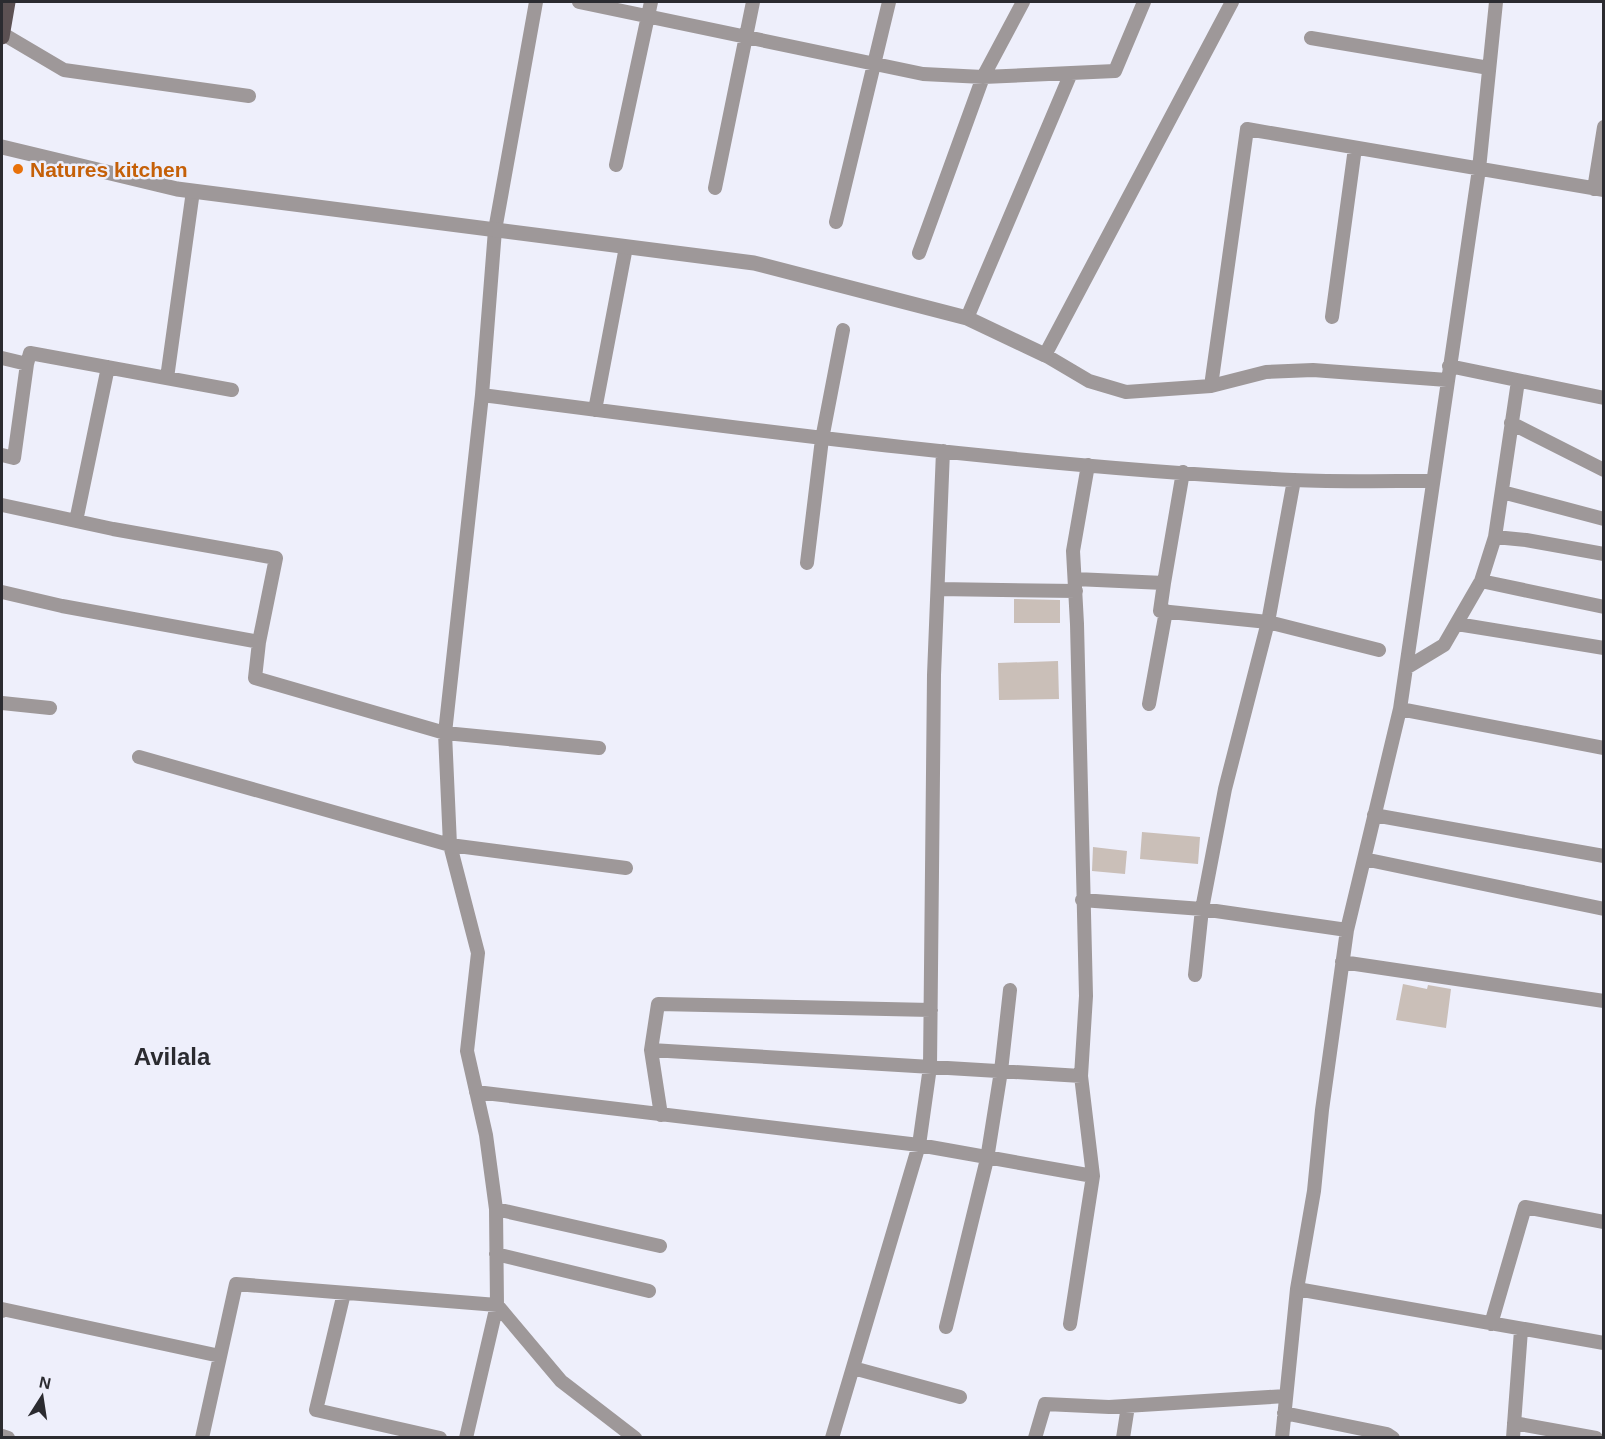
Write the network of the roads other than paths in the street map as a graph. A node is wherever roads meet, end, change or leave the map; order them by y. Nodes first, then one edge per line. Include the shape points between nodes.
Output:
1 (8, 2) edge
2 (536, 2) edge
3 (579, 2) edge
4 (651, 2) edge
5 (753, 2) edge
6 (889, 2) edge
7 (1023, 2) edge
8 (1144, 2) edge
9 (1233, 2) edge
10 (1496, 2) edge
11 (648, 16) junction
12 (2, 36) edge
13 (746, 36) junction
14 (1311, 38) dead end
15 (876, 64) junction
16 (1490, 68) junction
17 (1071, 73) junction
18 (983, 76) junction
19 (249, 96) dead end
20 (1604, 127) edge
21 (2, 147) edge
22 (1355, 147) junction
23 (616, 165) dead end
24 (1479, 169) junction
25 (715, 188) dead end
26 (1599, 190) edge
27 (193, 191) junction
28 (836, 222) dead end
29 (495, 230) junction
30 (626, 247) junction
31 (919, 253) dead end
32 (1332, 317) dead end
33 (967, 318) junction
34 (843, 330) dead end
35 (1045, 355) junction
36 (2, 358) edge
37 (27, 364) junction
38 (108, 367) junction
39 (1448, 373) junction
40 (167, 378) junction
41 (1518, 381) junction
42 (1211, 386) junction
43 (232, 390) dead end
44 (482, 395) junction
45 (1600, 400) edge
46 (595, 410) junction
47 (1511, 423) junction
48 (822, 439) junction
49 (943, 451) junction
50 (2, 455) edge
51 (1088, 465) junction
52 (1604, 470) edge
53 (1183, 472) junction
54 (1294, 480) junction
55 (1432, 481) junction
56 (1502, 492) junction
57 (2, 505) edge
58 (1604, 519) edge
59 (76, 521) junction
60 (1495, 537) junction
61 (1604, 555) edge
62 (807, 563) dead end
63 (1481, 581) junction
64 (1164, 583) junction
65 (1075, 585) junction
66 (938, 589) junction
67 (2, 592) edge
68 (1604, 607) edge
69 (1166, 611) junction
70 (1268, 621) junction
71 (1457, 624) junction
72 (259, 642) junction
73 (1604, 648) edge
74 (1379, 650) dead end
75 (1406, 668) junction
76 (2, 703) edge
77 (1149, 704) dead end
78 (50, 708) dead end
79 (1400, 709) junction
80 (445, 733) junction
81 (599, 748) dead end
82 (1604, 748) edge
83 (139, 757) dead end
84 (1374, 815) junction
85 (450, 845) junction
86 (1604, 856) edge
87 (1364, 860) junction
88 (626, 868) dead end
89 (1082, 900) junction
90 (1202, 909) junction
91 (1604, 909) edge
92 (1347, 930) junction
93 (1342, 962) junction
94 (1196, 975) dead end
95 (1010, 990) dead end
96 (1604, 1001) edge
97 (931, 1010) junction
98 (651, 1050) junction
99 (930, 1067) junction
100 (1001, 1071) junction
101 (1081, 1076) junction
102 (476, 1092) junction
103 (661, 1116) junction
104 (919, 1146) junction
105 (987, 1159) junction
106 (1094, 1176) junction
107 (496, 1209) junction
108 (1604, 1222) edge
109 (660, 1246) dead end
110 (496, 1254) junction
111 (1297, 1289) junction
112 (650, 1291) dead end
113 (344, 1293) junction
114 (496, 1305) junction
115 (2, 1311) edge
116 (1070, 1324) dead end
117 (1491, 1324) junction
118 (946, 1327) dead end
119 (1521, 1330) junction
120 (1604, 1343) edge
121 (220, 1356) junction
122 (853, 1368) junction
123 (1286, 1396) junction
124 (960, 1397) dead end
125 (1128, 1406) junction
126 (1284, 1413) junction
127 (1514, 1423) junction
128 (2, 1436) edge
129 (8, 1437) edge
130 (202, 1437) edge
131 (440, 1437) edge
132 (466, 1437) edge
133 (635, 1437) edge
134 (832, 1437) edge
135 (1035, 1437) edge
136 (1123, 1437) edge
137 (1282, 1437) edge
138 (1393, 1437) edge
139 (1513, 1437) edge
140 (1596, 1437) edge

1 - 12 main road
2 - 29 street
3 - 11 street
4 - 11 street
5 - 13 street
6 - 15 street
7 - 18 street
8 - 17 street via 1115,71
9 - 35 street
10 - 16 street
11 - 13 street
11 - 23 street
12 - 19 street via 63,70
13 - 15 street
13 - 25 street
14 - 16 street
15 - 18 street via 923,74
15 - 28 street
16 - 24 street
17 - 18 street
17 - 33 street
18 - 31 street
20 - 26 street
21 - 27 street
22 - 24 street
22 - 32 street
22 - 42 street via 1246,129
24 - 26 street
24 - 39 street
27 - 29 street
27 - 40 street
29 - 30 street
29 - 44 street
30 - 33 street via 754,263
30 - 46 street
33 - 35 street
34 - 48 street
35 - 42 street via 1089,381 1116,391
36 - 37 street
37 - 38 street via 30,353
37 - 50 street via 14,458
38 - 40 street
38 - 59 street
39 - 41 street
39 - 42 street via 1312,369 1266,372
39 - 55 street
40 - 43 street
41 - 45 street
41 - 47 street
44 - 46 street
44 - 80 street
46 - 48 street
47 - 52 street
47 - 56 street
48 - 49 street
48 - 62 street
49 - 51 street
49 - 66 street
51 - 53 street
51 - 65 street via 1073,550
53 - 54 street
53 - 64 street
54 - 55 street
54 - 70 street
55 - 75 street
56 - 58 street
56 - 60 street
57 - 59 street
59 - 72 street via 276,558
60 - 61 street
60 - 63 street
63 - 68 street
63 - 71 street
64 - 65 street
64 - 69 street via 1160,610
65 - 66 street
65 - 89 street
66 - 97 street
67 - 72 street
69 - 70 street
69 - 77 street
70 - 74 street
70 - 90 street via 1225,789
71 - 73 street
71 - 75 street via 1437,651
72 - 80 street via 255,678
75 - 79 street
76 - 78 street
79 - 82 street
79 - 84 street
80 - 81 street
80 - 85 street
83 - 85 street
84 - 86 street
84 - 87 street
85 - 88 street
85 - 102 street via 478,952 467,1051
87 - 91 street
87 - 92 street
89 - 90 street
89 - 101 street via 1086,996
90 - 92 street
90 - 94 street
92 - 93 street
93 - 96 street
93 - 111 street via 1314,1191
95 - 100 street
97 - 98 street via 658,1004
97 - 99 street
98 - 99 street
98 - 103 street
99 - 100 street
99 - 104 street
100 - 101 street
100 - 105 street
101 - 106 street
102 - 103 street
102 - 107 street
103 - 104 street
104 - 105 street
104 - 122 street
105 - 106 street
105 - 118 street
106 - 116 street
107 - 109 street
107 - 110 street
108 - 117 street via 1525,1207
110 - 112 street
110 - 114 street
111 - 117 street
111 - 123 street
113 - 114 street
113 - 121 street via 236,1284
113 - 131 street via 316,1410
114 - 132 street
114 - 133 street via 561,1381
115 - 121 street
117 - 119 street
119 - 120 street
119 - 127 street
121 - 130 street
122 - 124 street
122 - 134 street
123 - 125 street
123 - 126 street
125 - 135 street via 1045,1404
125 - 136 street
126 - 137 street
126 - 138 street
127 - 139 street
127 - 140 street
128 - 129 street

